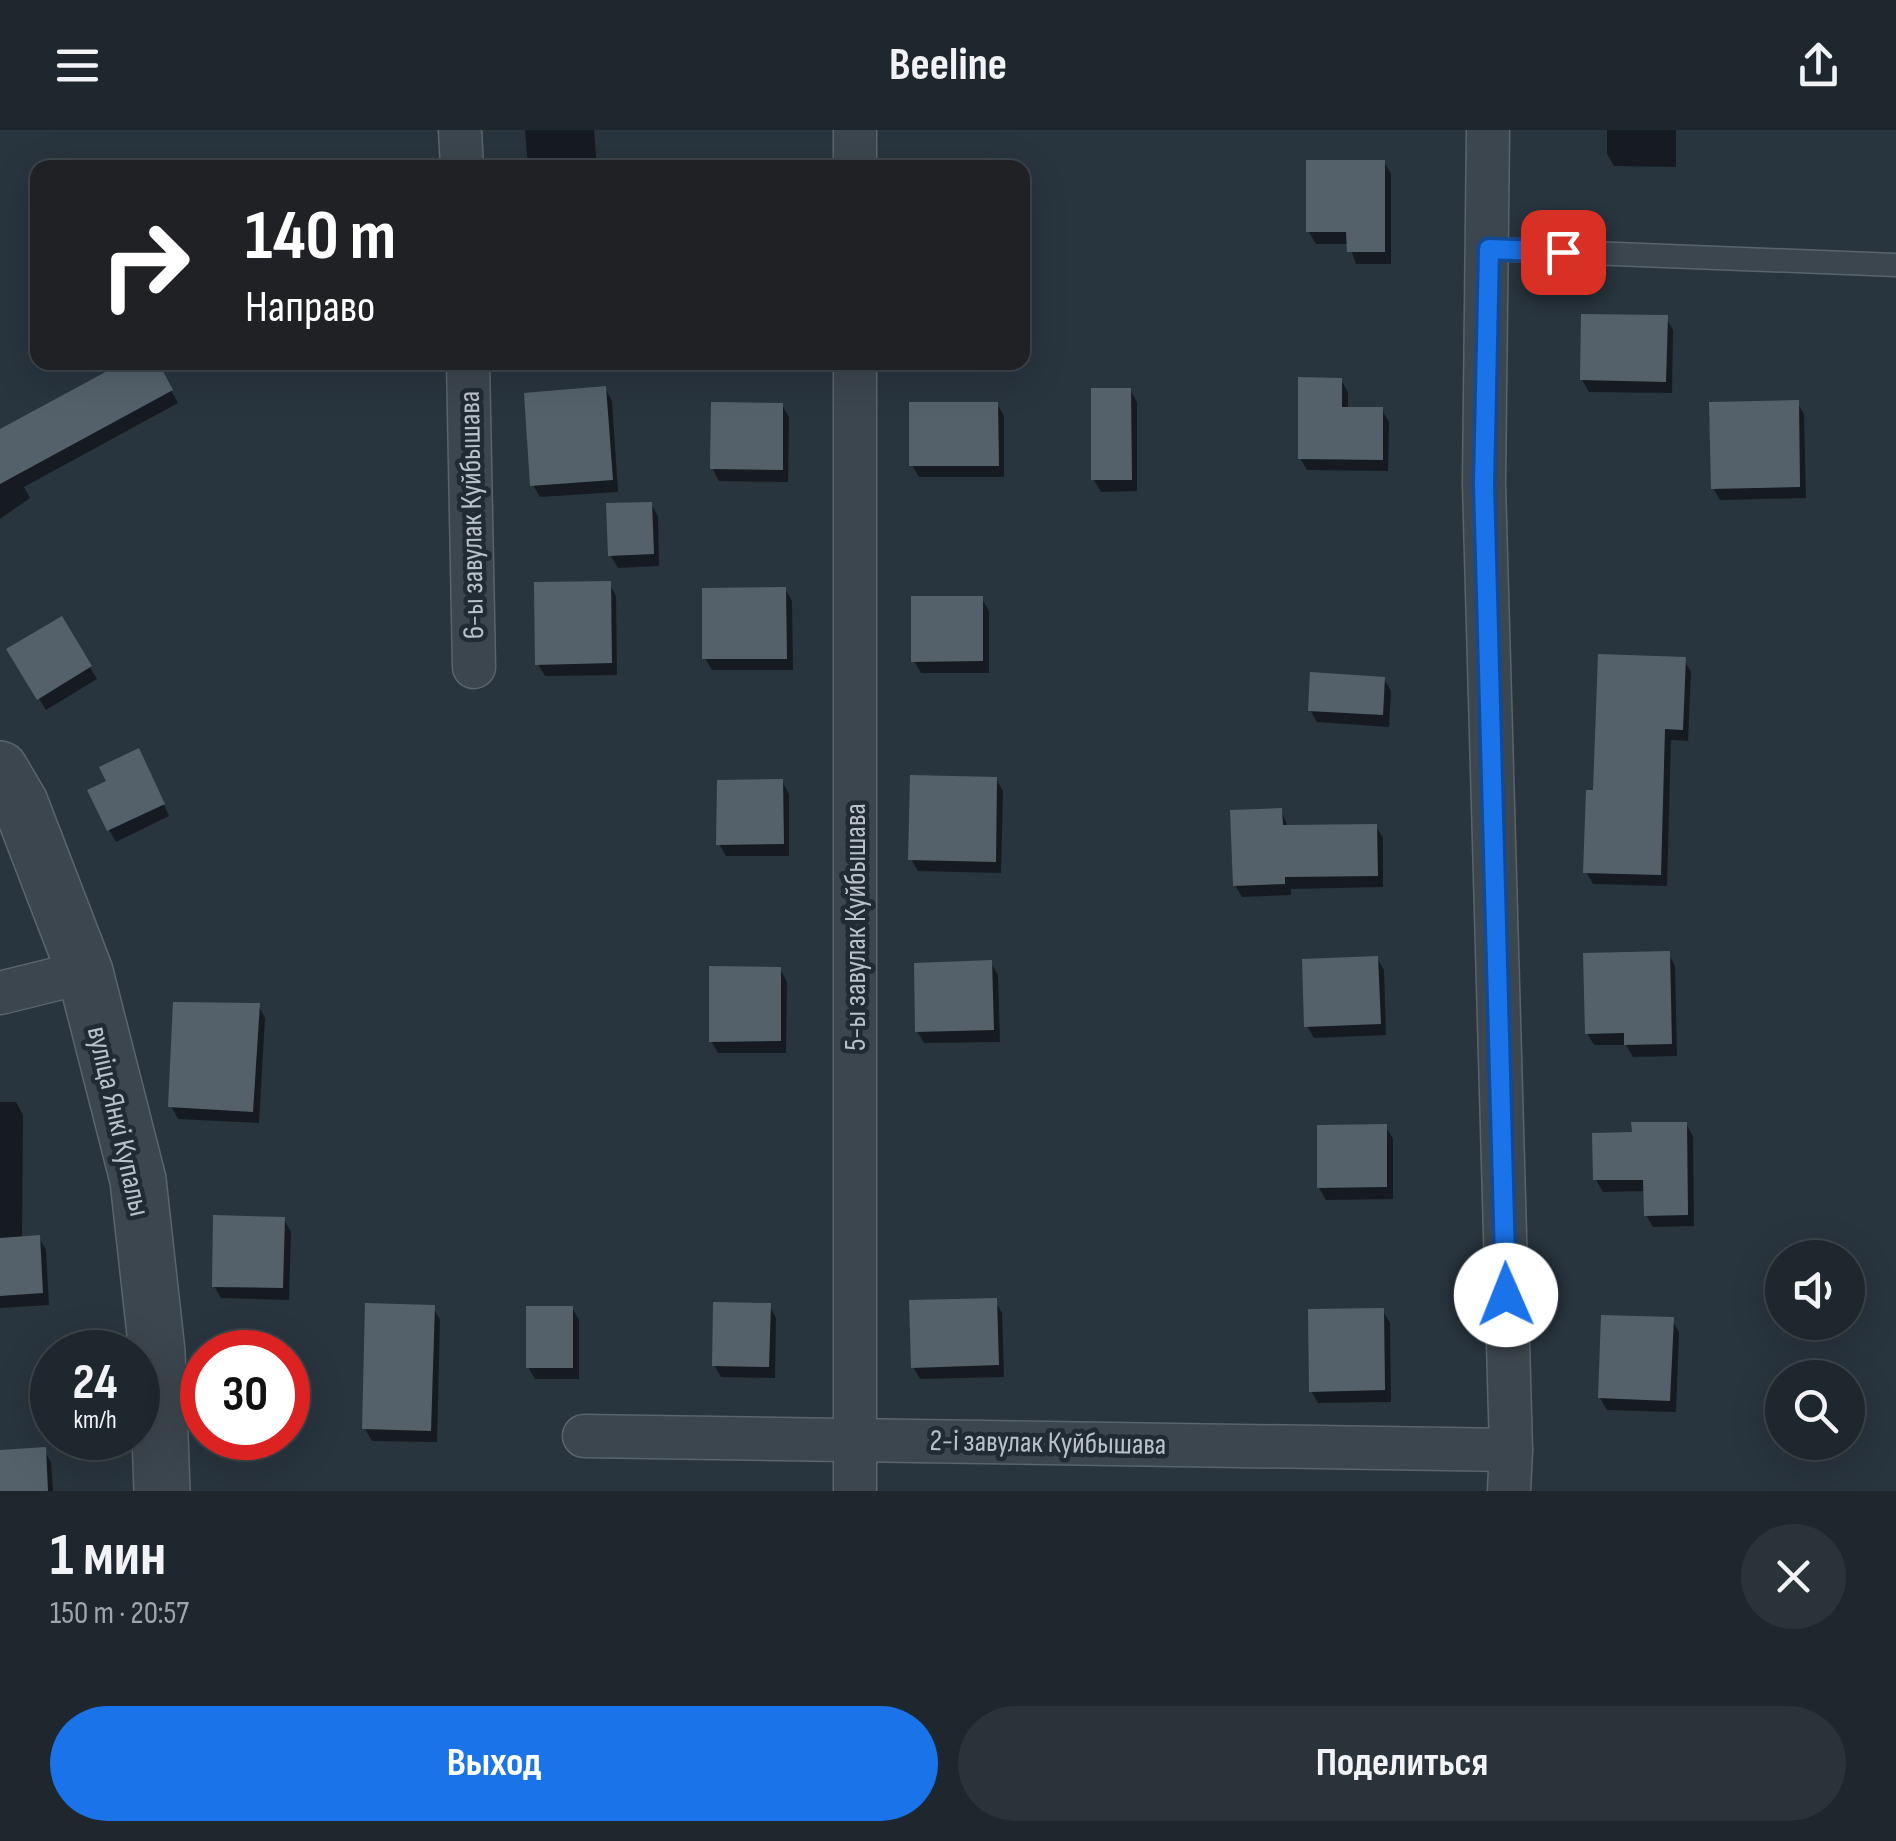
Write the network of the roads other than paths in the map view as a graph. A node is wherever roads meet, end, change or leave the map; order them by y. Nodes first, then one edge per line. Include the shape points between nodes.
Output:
1 (460, 130) edge
2 (855, 130) edge
3 (1488, 130) edge
4 (462, 160) edge
5 (855, 160) edge
6 (1489, 249) junction
7 (1896, 266) edge
8 (468, 370) edge
9 (855, 370) edge
10 (474, 667) dead end
11 (0, 770) edge
12 (84, 972) junction
13 (0, 994) edge
14 (584, 1436) dead end
15 (855, 1439) junction
16 (1510, 1470) edge
17 (162, 1491) edge
18 (855, 1491) edge

1 - 4 street
2 - 5 street
3 - 6 street
6 - 7 lane
6 - 16 street via 1484,484
8 - 10 street, 6-ы завулак Куйбышава
9 - 15 street, 5-ы завулак Куйбышава
11 - 12 street, вуліца Янкі Купалы via 20,803
12 - 13 street
12 - 17 street, вуліца Янкі Купалы via 138,1180 158,1352
14 - 15 street, 2-і завулак Куйбышава
15 - 16 street, 2-і завулак Куйбышава
15 - 18 street, 5-ы завулак Куйбышава

